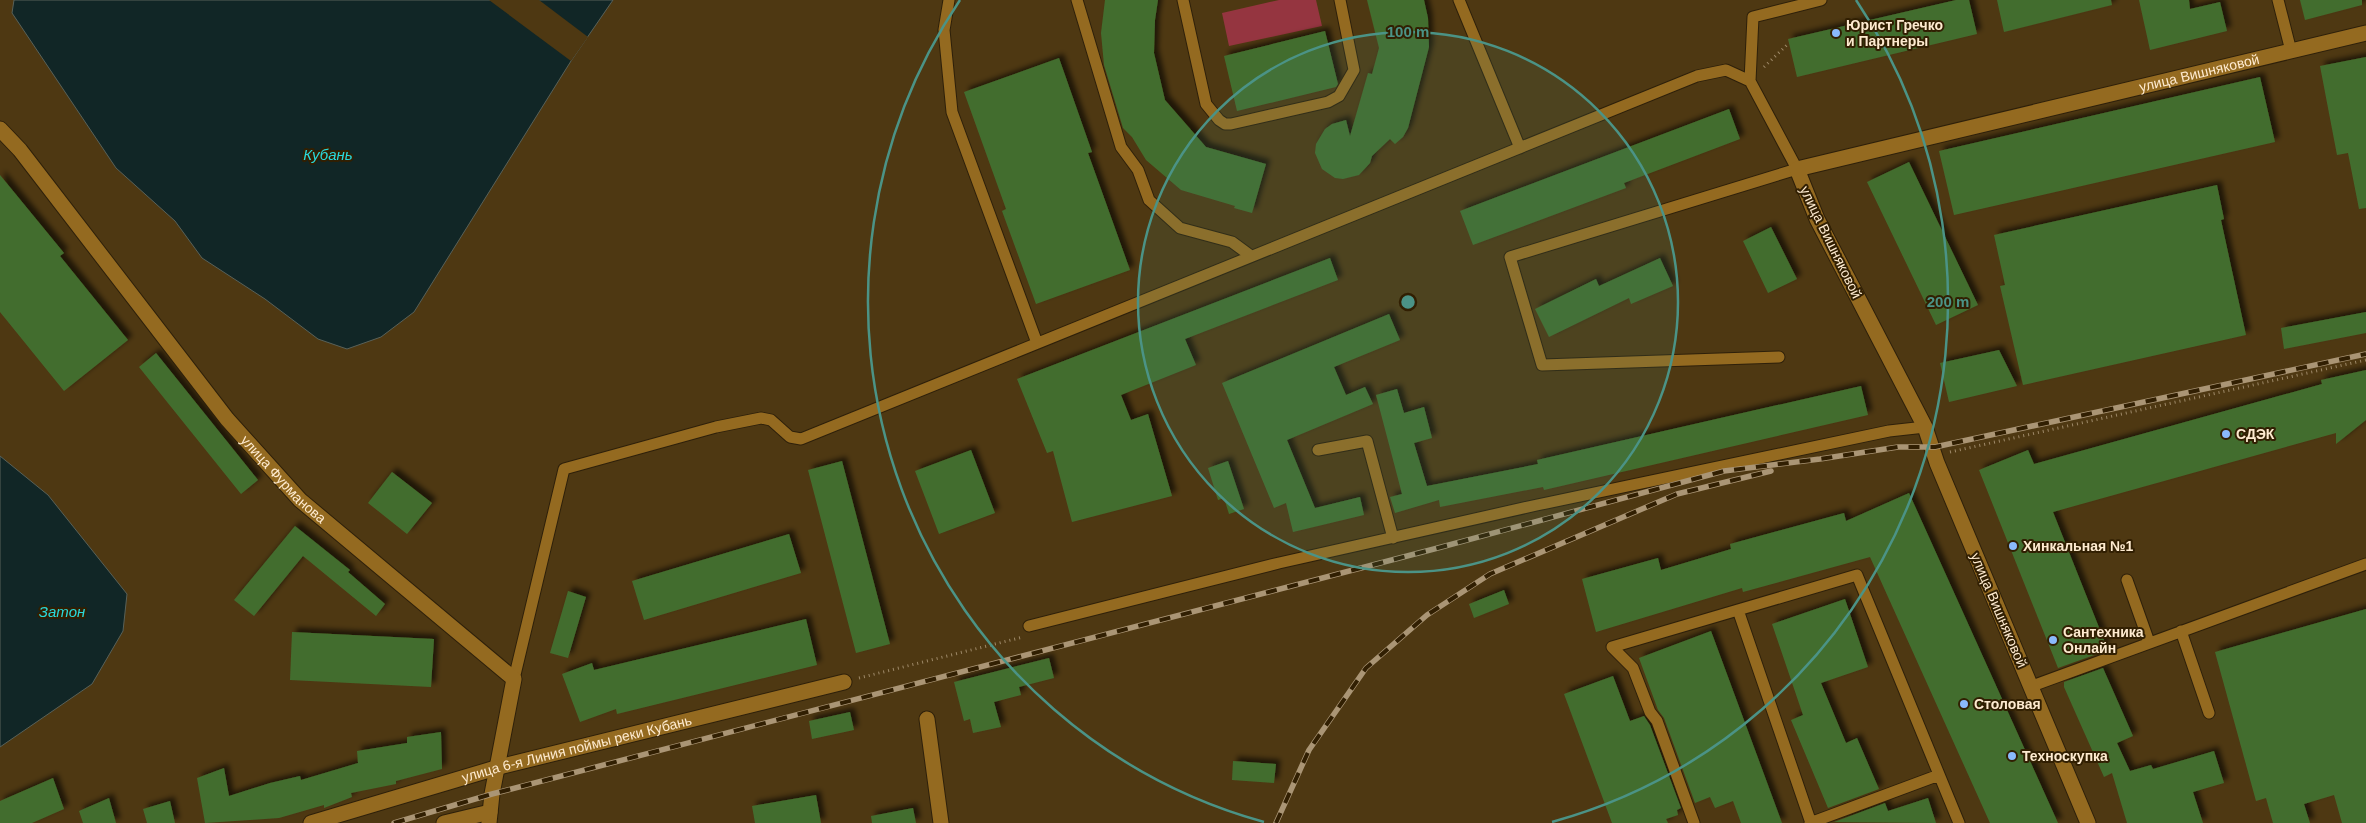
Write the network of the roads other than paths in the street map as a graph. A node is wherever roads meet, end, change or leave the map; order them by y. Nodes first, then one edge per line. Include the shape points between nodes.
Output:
1 (949, 0) edge
2 (1077, 0) edge
3 (1183, 0) edge
4 (1340, 0) edge
5 (1459, 0) edge
6 (1821, 0) edge
7 (2278, 0) edge
8 (2366, 33) edge
9 (2291, 51) junction
10 (1750, 81) junction
11 (0, 129) edge
12 (1520, 148) junction
13 (1797, 169) junction
14 (1251, 256) junction
15 (1037, 343) junction
16 (1779, 357) dead end
17 (1925, 427) junction
18 (1318, 450) dead end
19 (1393, 538) junction
20 (2366, 564) edge
21 (2127, 580) dead end
22 (1738, 610) junction
23 (1029, 626) road end
24 (2180, 631) junction
25 (2150, 642) junction
26 (514, 679) junction
27 (844, 682) road end
28 (2032, 686) junction
29 (2208, 713) dead end
30 (927, 719) dead end
31 (499, 767) junction
32 (1939, 775) junction
33 (490, 818) edge
34 (2087, 822) edge
35 (311, 823) edge
36 (444, 823) edge
37 (941, 823) edge
38 (1694, 823) edge
39 (1811, 823) edge
40 (1959, 823) edge

1 - 15 lane via 944,30 952,112
2 - 14 lane via 1121,147 1138,170 1150,200 1180,228 1232,242
3 - 4 lane via 1206,104 1219,120 1231,124 1328,102 1339,96 1354,70
5 - 12 lane
6 - 10 lane via 1753,17
7 - 9 lane
8 - 9 street, улица Вишняковой
9 - 13 street, улица Вишняковой
10 - 12 lane via 1726,70 1696,76
10 - 13 lane
11 - 26 street, улица Фурманова via 20,150 227,419 300,500
12 - 14 lane
13 - 16 lane via 1510,257 1542,365
13 - 17 street, улица Вишняковой via 1817,220
14 - 15 lane
15 - 26 lane via 801,439 790,437 771,420 761,418 716,427 564,469
17 - 19 lane via 1889,431
17 - 28 street, улица Вишняковой via 1937,463
18 - 19 lane via 1367,442
19 - 23 lane
20 - 24 lane
21 - 25 lane
22 - 32 lane via 1857,575
22 - 38 lane via 1612,647 1633,668 1650,712 1657,721
22 - 39 lane
24 - 25 lane
24 - 29 lane
25 - 28 lane
26 - 31 street
27 - 31 street, улица 6-я Линия поймы реки Кубань
28 - 34 street, улица Вишняковой
30 - 37 street
31 - 33 street
31 - 35 street, улица 6-я Линия поймы реки Кубань
32 - 39 lane
32 - 40 lane
33 - 36 street

